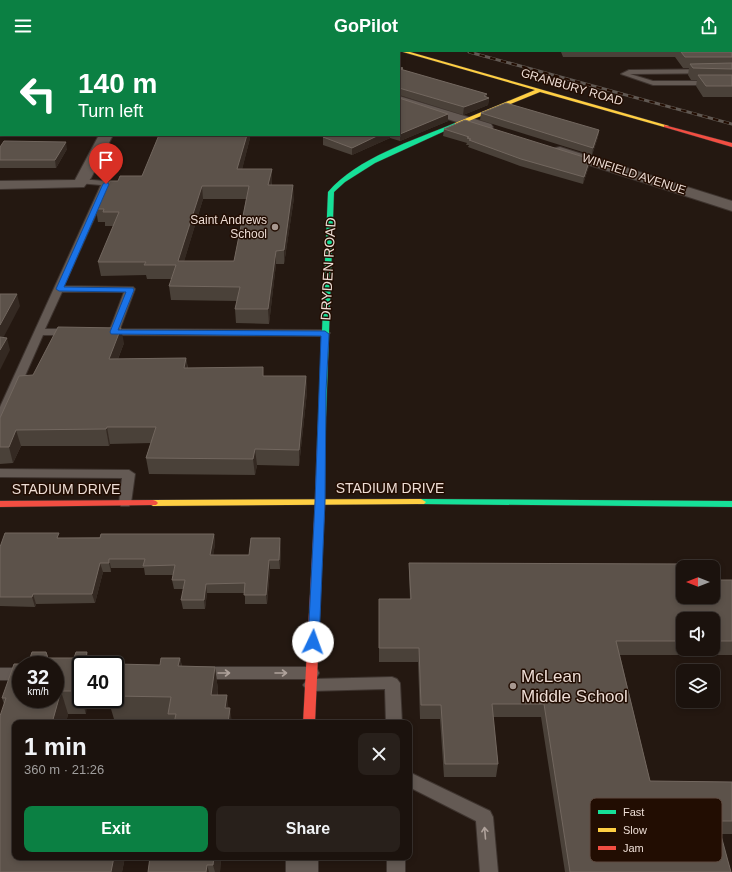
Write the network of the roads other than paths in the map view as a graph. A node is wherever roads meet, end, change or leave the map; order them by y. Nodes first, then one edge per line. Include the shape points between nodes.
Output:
1 (405, 52) edge
2 (732, 71) edge
3 (732, 83) edge
4 (540, 90) junction
5 (400, 100) edge
6 (463, 120) junction
7 (502, 132) edge
8 (105, 136) edge
9 (732, 145) edge
10 (547, 147) edge
11 (80, 182) junction
12 (0, 185) edge
13 (732, 206) edge
14 (59, 289) junction
15 (40, 332) junction
16 (84, 332) edge
17 (99, 332) edge
18 (114, 332) junction
19 (325, 334) junction
20 (0, 419) edge
21 (0, 473) edge
22 (320, 502) junction
23 (125, 503) junction
24 (0, 504) edge
25 (732, 504) edge
26 (186, 673) edge
27 (0, 674) edge
28 (12, 674) edge
29 (311, 679) junction
30 (309, 720) edge
31 (394, 720) edge
32 (412, 781) edge
33 (302, 860) edge
34 (396, 860) edge
35 (302, 872) edge
36 (396, 872) edge
37 (489, 872) edge

1 - 4 street, GRANBURY ROAD
2 - 3 lane via 624,74 653,83
4 - 6 street, DRYDEN ROAD
4 - 9 street, GRANBURY ROAD
5 - 6 street
6 - 7 street
6 - 19 street, DRYDEN ROAD via 359,168 331,192
8 - 11 street
10 - 13 street, WINFIELD AVENUE
11 - 12 street
11 - 14 lane via 106,184
14 - 15 lane
14 - 18 lane via 130,290
15 - 16 lane
15 - 20 lane
17 - 18 lane
18 - 19 lane
19 - 22 street, DRYDEN ROAD
21 - 23 lane via 129,474
22 - 23 street, STADIUM DRIVE
22 - 25 street, STADIUM DRIVE
22 - 29 street, DRYDEN ROAD
23 - 24 street, STADIUM DRIVE
26 -> 29 lane
27 - 28 lane
29 - 30 street, DRYDEN ROAD
29 - 31 lane via 392,683
37 -> 32 lane via 484,817
33 - 35 street
34 - 36 lane

